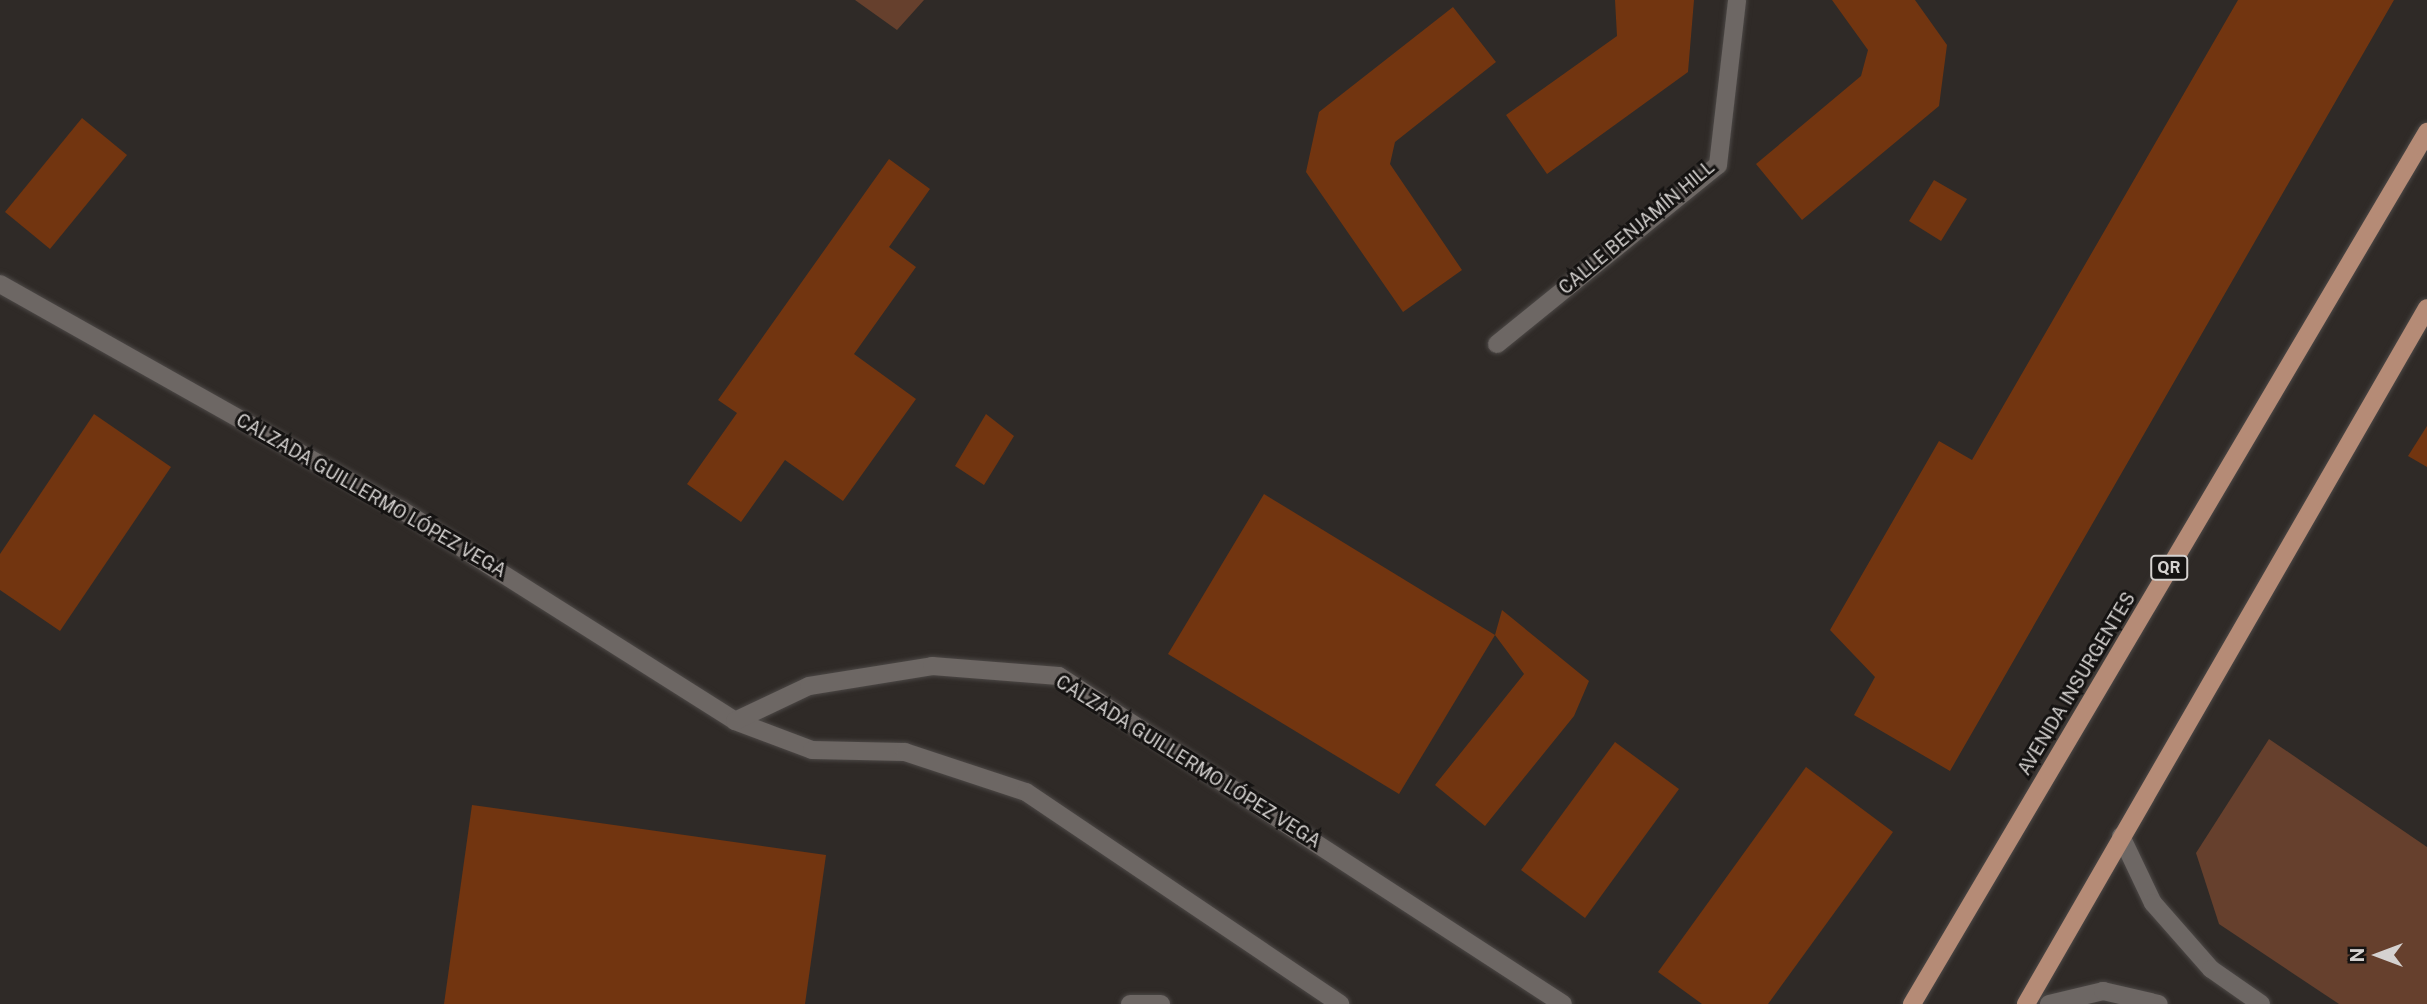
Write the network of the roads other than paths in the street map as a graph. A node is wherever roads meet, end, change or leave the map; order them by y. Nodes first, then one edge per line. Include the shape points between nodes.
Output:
1 (1737, 0) edge
2 (2427, 132) edge
3 (0, 284) edge
4 (2427, 308) edge
5 (1497, 344) dead end
6 (735, 721) junction
7 (2121, 836) junction
8 (1130, 1004) edge
9 (1161, 1004) edge
10 (1340, 1004) edge
11 (1563, 1004) edge
12 (1912, 1004) edge
13 (2026, 1004) edge
14 (2049, 1004) edge
15 (2159, 1004) edge
16 (2261, 1004) edge

1 - 5 street, CALLE BENJAMÍN HILL via 1718,165
2 - 12 main road, AVENIDA INSURGENTES / QR
3 - 6 street, CALZADA GUILLERMO LÓPEZ VEGA via 400,509
4 - 7 main road
6 - 10 street, CALZADA GUILLERMO LÓPEZ VEGA via 812,750 905,752 1026,792
6 - 11 street, CALZADA GUILLERMO LÓPEZ VEGA via 809,686 932,666 1059,676
7 - 13 main road
7 - 16 street via 2153,903 2211,969
8 - 9 street
14 - 15 street via 2103,991

